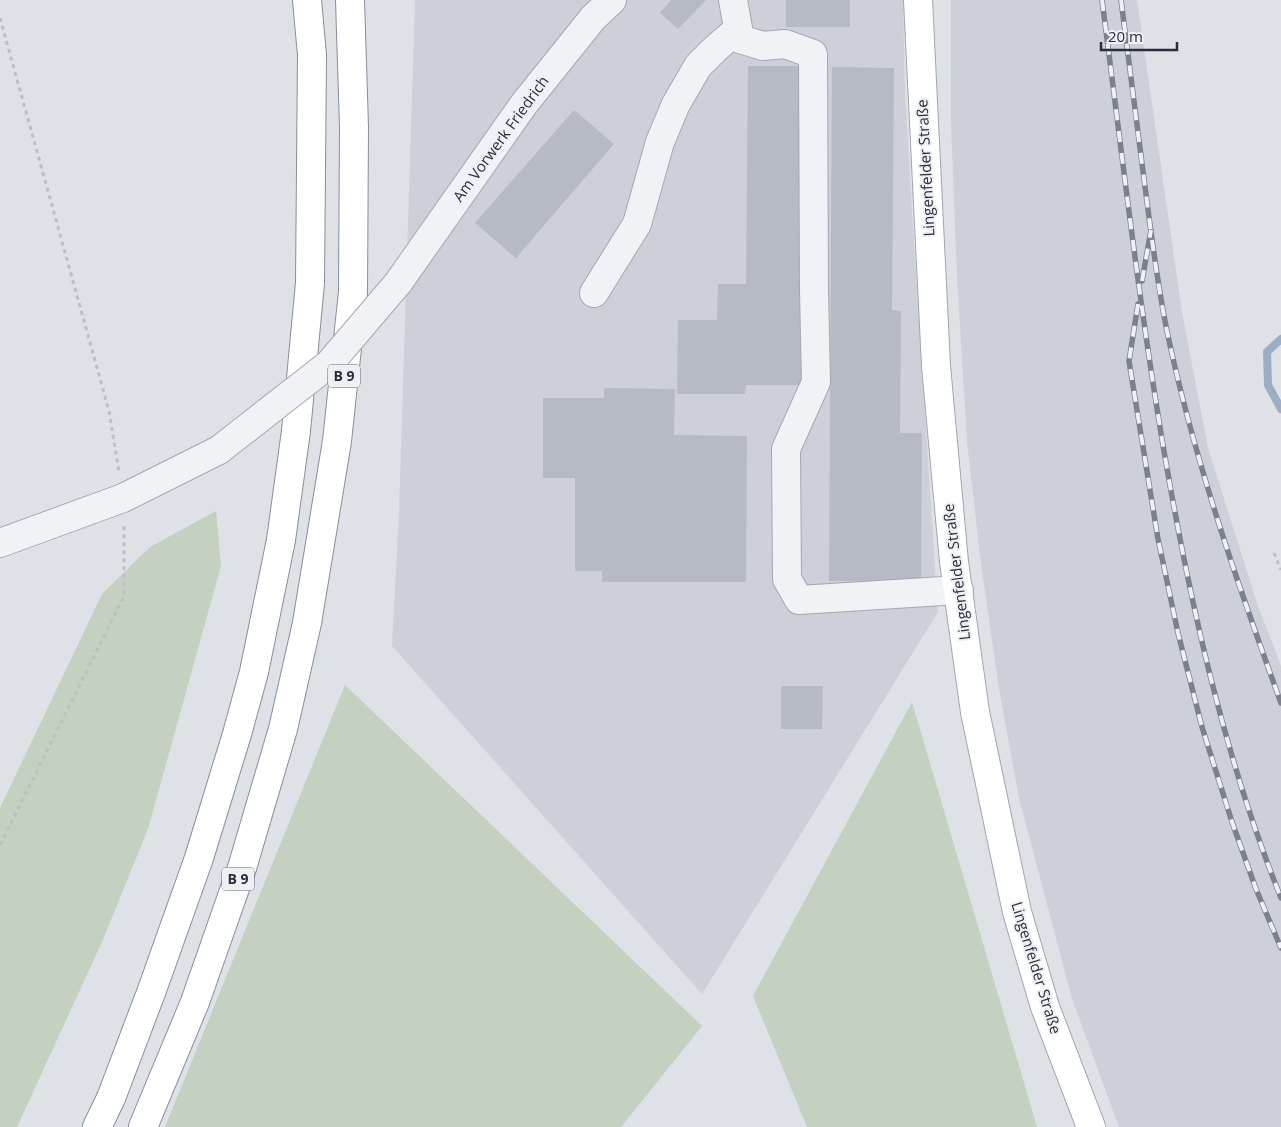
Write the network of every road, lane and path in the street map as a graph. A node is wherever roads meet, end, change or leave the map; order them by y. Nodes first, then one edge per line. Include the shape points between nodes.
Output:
1 (307, 0) edge
2 (350, 0) edge
3 (612, 0) edge
4 (733, 0) edge
5 (918, 0) edge
6 (0, 18) edge
7 (738, 29) junction
8 (594, 293) dead end
9 (123, 498) junction
10 (0, 543) edge
11 (1274, 553) dead end
12 (1281, 570) edge
13 (959, 590) junction
14 (0, 845) edge
15 (98, 1127) edge
16 (143, 1127) edge
17 (1091, 1127) edge

1 - 15 main road via 312,55 310,283 296,431 281,540 254,672 200,858
2 - 16 main road, B 9 via 354,127 352,292 337,442 307,623 283,729 242,868 195,1002
3 - 9 street, Am Vorwerk Friedrich, bridge via 593,18 524,104 398,283 329,364 219,450
4 - 7 street
5 - 13 main road, Lingenfelder Straße via 936,366
6 - 9 path via 108,411
7 - 8 street via 698,66 676,104 660,142 636,224
7 - 13 street via 740,39 763,46 785,44 813,54 816,382 786,449 787,580 799,600
9 - 10 street, Am Vorwerk Friedrich
9 - 14 path via 124,596
11 - 12 path
13 - 17 main road, Lingenfelder Straße via 975,712 1017,912 1045,1007

